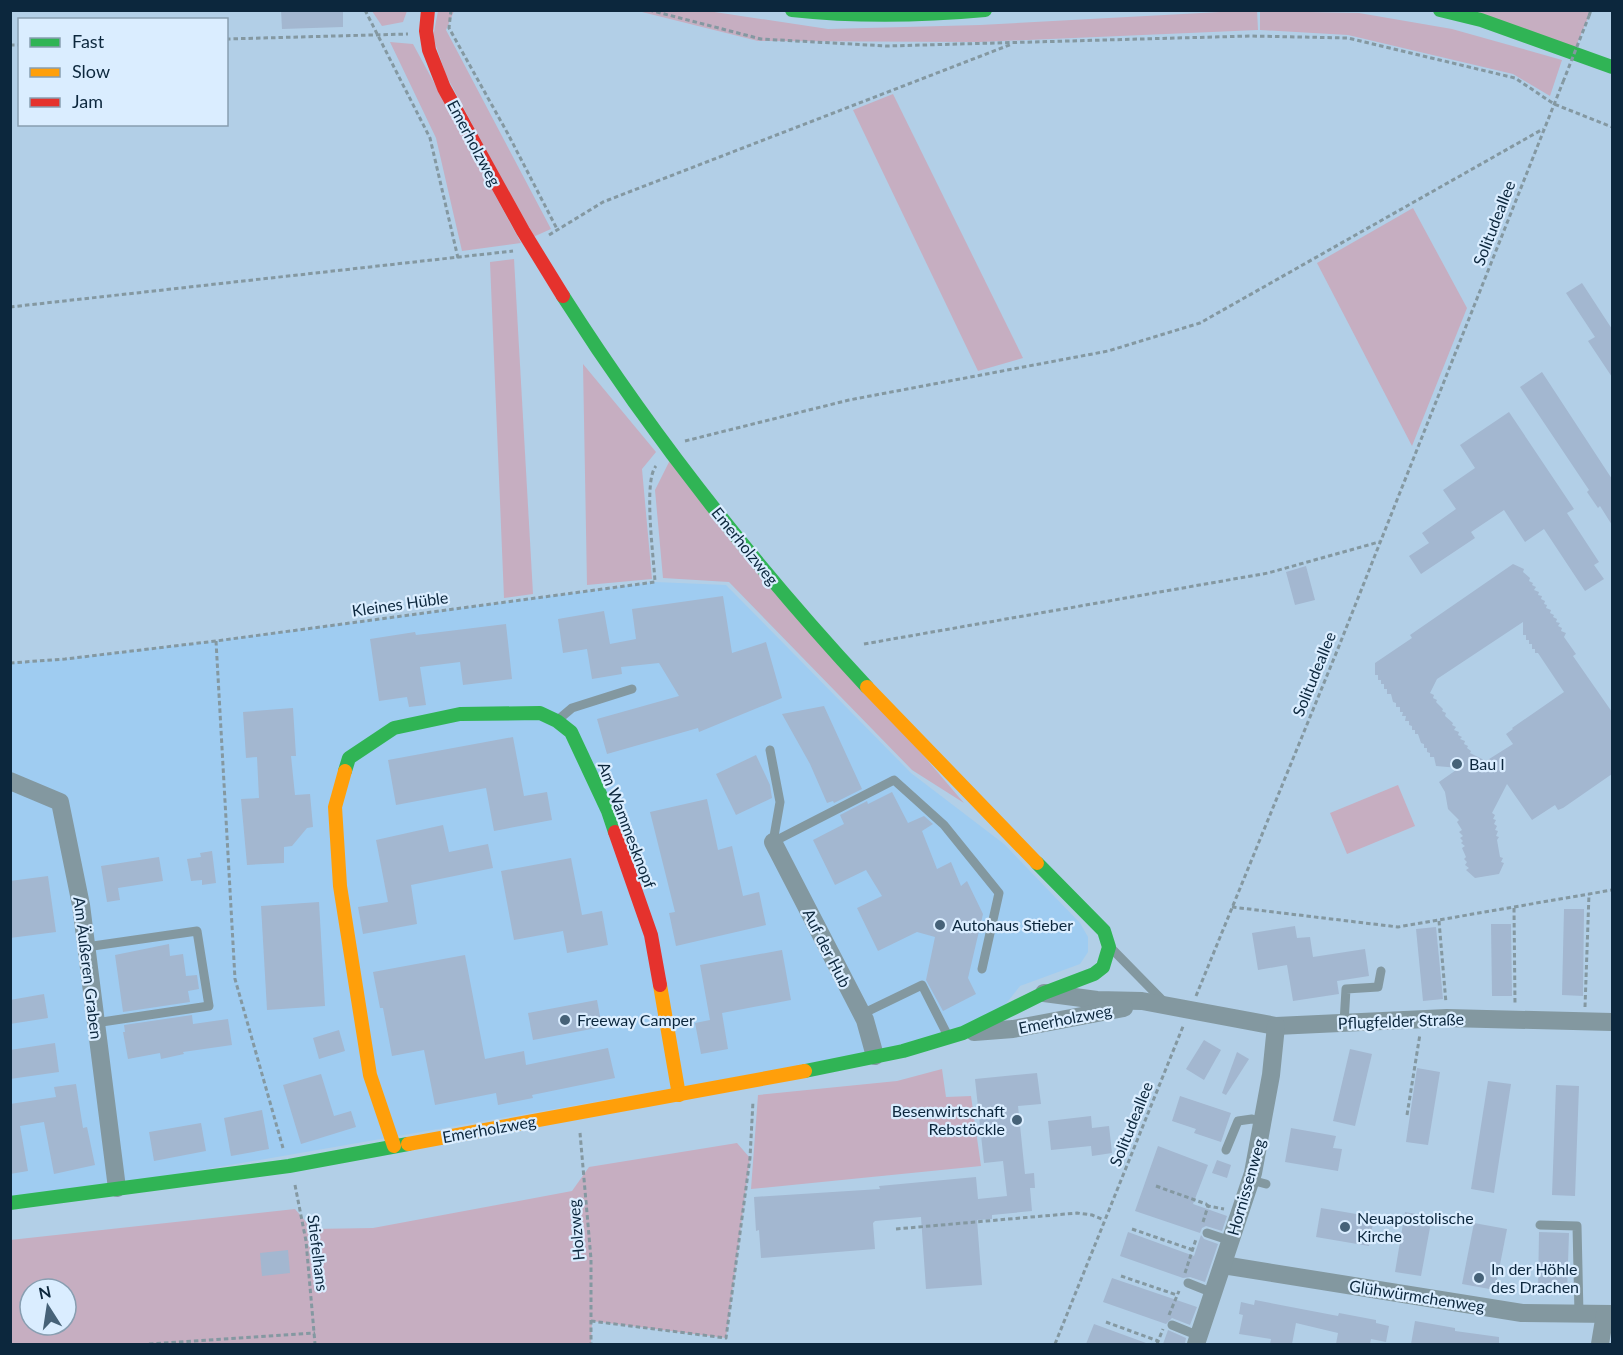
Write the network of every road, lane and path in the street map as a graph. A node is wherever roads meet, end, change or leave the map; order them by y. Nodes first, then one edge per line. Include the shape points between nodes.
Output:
1 (365, 10) edge
2 (428, 10) edge
3 (451, 10) edge
4 (649, 10) edge
5 (792, 10) edge
6 (986, 10) edge
7 (1440, 10) edge
8 (1591, 10) edge
9 (426, 33) junction
10 (378, 34) junction
11 (228, 39) edge
12 (1012, 44) junction
13 (1612, 67) edge
14 (1554, 104) junction
15 (1612, 127) edge
16 (1543, 129) junction
17 (556, 229) junction
18 (532, 246) junction
19 (458, 258) junction
20 (10, 307) edge
21 (669, 451) junction
22 (1379, 542) junction
23 (216, 641) junction
24 (864, 644) dead end
25 (10, 663) edge
26 (632, 689) dead end
27 (557, 721) junction
28 (770, 750) dead end
29 (10, 781) edge
30 (772, 842) junction
31 (1612, 890) edge
32 (1589, 894) junction
33 (1232, 907) junction
34 (1514, 908) junction
35 (1439, 921) junction
36 (86, 946) junction
37 (1109, 947) junction
38 (982, 969) dead end
39 (1381, 971) dead end
40 (1044, 993) junction
41 (1167, 1005) junction
42 (1190, 1010) junction
43 (1585, 1012) dead end
44 (1515, 1013) dead end
45 (862, 1014) junction
46 (1447, 1018) junction
47 (1421, 1020) junction
48 (1612, 1022) edge
49 (95, 1023) junction
50 (1344, 1023) junction
51 (1276, 1026) junction
52 (956, 1035) junction
53 (875, 1056) junction
54 (754, 1081) junction
55 (679, 1095) junction
56 (578, 1113) junction
57 (1407, 1115) dead end
58 (1263, 1122) junction
59 (394, 1146) junction
60 (1226, 1150) dead end
61 (290, 1166) junction
62 (1156, 1186) dead end
63 (117, 1188) junction
64 (10, 1203) edge
65 (1208, 1206) junction
66 (1228, 1210) dead end
67 (1104, 1221) junction
68 (1540, 1226) dead end
69 (896, 1229) dead end
70 (1132, 1229) dead end
71 (1207, 1233) dead end
72 (1231, 1241) junction
73 (1193, 1250) junction
74 (1223, 1265) junction
75 (1121, 1276) dead end
76 (1183, 1284) junction
77 (1213, 1293) junction
78 (1177, 1295) junction
79 (1579, 1314) junction
80 (1609, 1314) edge
81 (591, 1321) junction
82 (1106, 1322) dead end
83 (1172, 1325) dead end
84 (315, 1333) junction
85 (1198, 1340) edge
86 (1158, 1342) edge
87 (149, 1344) edge
88 (315, 1344) edge
89 (591, 1344) edge
90 (1055, 1344) edge
91 (1600, 1344) edge

1 - 10 path
2 - 9 street, Emerholzweg
3 - 17 path via 449,28
4 - 12 path via 760,39 887,46
5 - 6 street via 850,14
7 - 13 street via 1481,20
8 - 14 path, Solitudeallee, bridge
9 - 10 path
9 - 18 street, Emerholzweg via 430,55 444,87
10 - 11 path
10 - 19 path via 430,138
12 - 14 path via 1250,36 1348,38 1515,78
12 - 17 path via 603,202
14 - 15 path
14 - 16 path, Solitudeallee
16 - 21 path via 1200,323 1108,351 849,400 695,438
16 - 22 path, Solitudeallee
17 - 18 path
18 - 19 path
18 - 21 street, Emerholzweg via 568,308
19 - 20 path
21 - 23 path, Kleines Hüble via 652,471 649,489 655,582
21 - 37 street, Emerholzweg via 756,561 849,668 1104,931
22 - 24 path via 1268,573
22 - 33 path, Solitudeallee
23 - 25 path, Kleines Hüble
23 - 61 path, Stiefelhans via 235,979
26 - 27 lane via 572,708
27 - 55 street, Am Wammesknopf via 571,732 608,811 651,935
27 - 59 street via 540,713 460,714 393,728 349,758 335,807 340,886 370,1075
28 - 30 lane via 780,802
29 - 36 street, Am Äußeren Graben via 60,802
30 - 38 lane via 894,780 944,825 999,893
30 - 45 street, Auf der Hub
31 - 32 path
32 - 34 path
32 - 43 path
33 - 35 path via 1398,927
33 - 42 path, Solitudeallee
34 - 35 path
34 - 44 path
35 - 46 path
36 - 49 street, Am Äußeren Graben
36 - 49 lane via 197,931 209,1006
37 - 40 street, Emerholzweg via 1103,967 1094,974
37 - 41 lane
39 - 50 lane via 1378,987 1346,989
40 - 41 street, Emerholzweg
40 - 52 street, Emerholzweg
41 - 42 street, Emerholzweg
41 - 52 street, Emerholzweg via 1135,1006 1013,1029
42 - 51 street, Pflugfelder Straße
42 - 67 path, Solitudeallee
45 - 52 lane via 922,985
45 - 53 street, Auf der Hub
46 - 47 street, Pflugfelder Straße
46 - 48 street, Pflugfelder Straße
47 - 50 street, Pflugfelder Straße
47 - 57 path
49 - 63 street, Am Äußeren Graben
50 - 51 street, Pflugfelder Straße
51 - 58 street, Hornissenweg
52 - 53 street, Emerholzweg
53 - 54 street, Emerholzweg
54 - 55 street, Emerholzweg
54 - 81 path via 750,1158 726,1338
55 - 56 street, Emerholzweg
56 - 59 street, Emerholzweg
56 - 81 path, Holzweg via 591,1259
58 - 60 lane via 1238,1120
58 - 72 street, Hornissenweg via 1258,1182
59 - 61 street, Emerholzweg
61 - 63 street, Emerholzweg
61 - 84 path, Stiefelhans via 306,1241
62 - 65 path
63 - 64 street, Emerholzweg
65 - 66 path
65 - 73 path
67 - 69 path via 1077,1213
67 - 90 path, Solitudeallee
68 - 79 lane via 1577,1226
70 - 73 path
71 - 72 lane
72 - 74 street, Hornissenweg
73 - 76 path
74 - 77 street, Hornissenweg
74 - 79 street, Glühwürmchenweg via 1522,1313
75 - 78 path
76 - 77 lane
76 - 78 path
77 - 85 street, Hornissenweg
78 - 86 path
79 - 80 street, Glühwürmchenweg
80 - 91 street
81 - 89 path, Holzweg
82 - 86 path
83 - 85 lane
84 - 87 path
84 - 88 path, Stiefelhans

